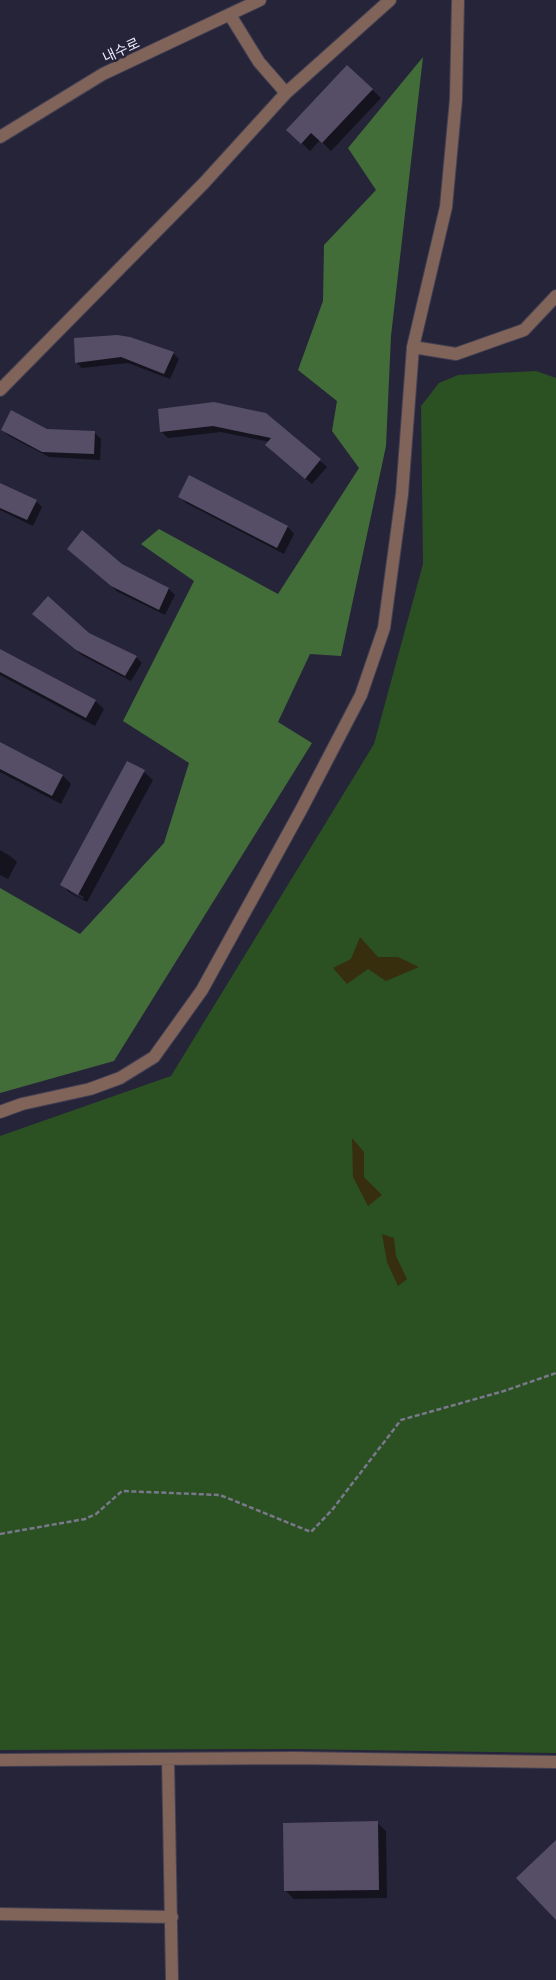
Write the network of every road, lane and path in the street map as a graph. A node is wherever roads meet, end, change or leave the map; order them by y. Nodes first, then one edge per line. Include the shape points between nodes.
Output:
1 (260, 0) edge
2 (390, 0) edge
3 (458, 0) edge
4 (230, 16) junction
5 (286, 93) junction
6 (0, 137) edge
7 (556, 296) edge
8 (413, 347) junction
9 (0, 390) edge
10 (0, 1112) edge
11 (556, 1373) edge
12 (0, 1534) edge
13 (168, 1759) junction
14 (0, 1760) edge
15 (556, 1762) edge
16 (0, 1914) edge
17 (172, 1917) junction
18 (172, 1980) edge

1 - 4 street, 내수로
2 - 5 street
3 - 8 street via 456,99 446,207
4 - 5 street via 259,62
4 - 6 street, 내수로 via 103,74
5 - 9 street via 204,183
7 - 8 street via 524,330 488,343 456,354
8 - 10 street via 402,494 384,628 361,695 301,810 202,990 154,1057 120,1078
11 - 12 path via 401,1420 332,1510 311,1532 220,1495 122,1491 96,1514 85,1518
13 - 14 street
13 - 15 street
13 - 17 street
16 - 17 street
17 - 18 street

